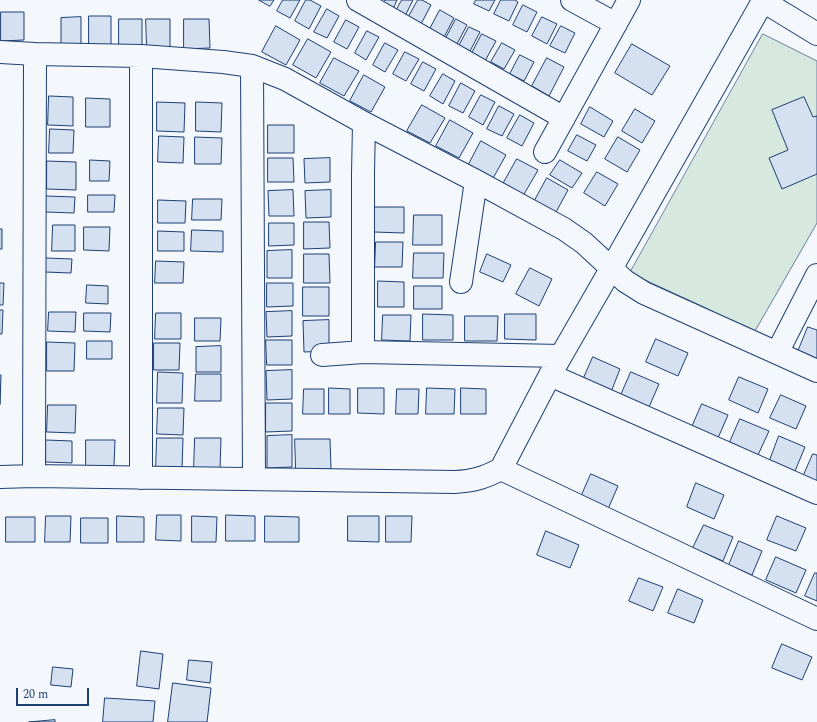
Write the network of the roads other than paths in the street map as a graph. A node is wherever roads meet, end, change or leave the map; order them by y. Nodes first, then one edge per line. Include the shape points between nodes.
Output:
1 (358, 0) edge
2 (572, 0) edge
3 (629, 0) edge
4 (762, 1) edge
5 (616, 24) junction
6 (817, 34) edge
7 (0, 52) edge
8 (35, 54) junction
9 (141, 56) junction
10 (252, 66) junction
11 (564, 118) junction
12 (364, 124) junction
13 (545, 152) dead end
14 (476, 181) junction
15 (611, 269) junction
16 (817, 275) edge
17 (461, 282) dead end
18 (363, 352) junction
19 (777, 353) junction
20 (322, 355) dead end
21 (561, 356) junction
22 (817, 370) edge
23 (550, 375) junction
24 (501, 469) junction
25 (34, 476) junction
26 (0, 477) edge
27 (141, 478) junction
28 (254, 478) junction
29 (817, 493) edge
30 (817, 619) edge

1 - 11 street
2 - 5 street
3 - 5 street
4 - 6 street
4 - 15 street
5 - 11 street
7 - 8 street
8 - 9 street
8 - 25 street
9 - 10 street
9 - 27 street
10 - 12 street via 285,79
10 - 28 street
11 - 13 street
12 - 14 street
12 - 18 street
14 - 15 street via 584,242
14 - 17 street
15 - 19 street via 644,293
15 - 21 street
16 - 19 street
18 - 20 street
18 - 21 street
19 - 22 street
21 - 23 street
23 - 24 street
23 - 29 street
24 - 28 street via 473,481 455,482
24 - 30 street
25 - 26 street
25 - 27 street
27 - 28 street

